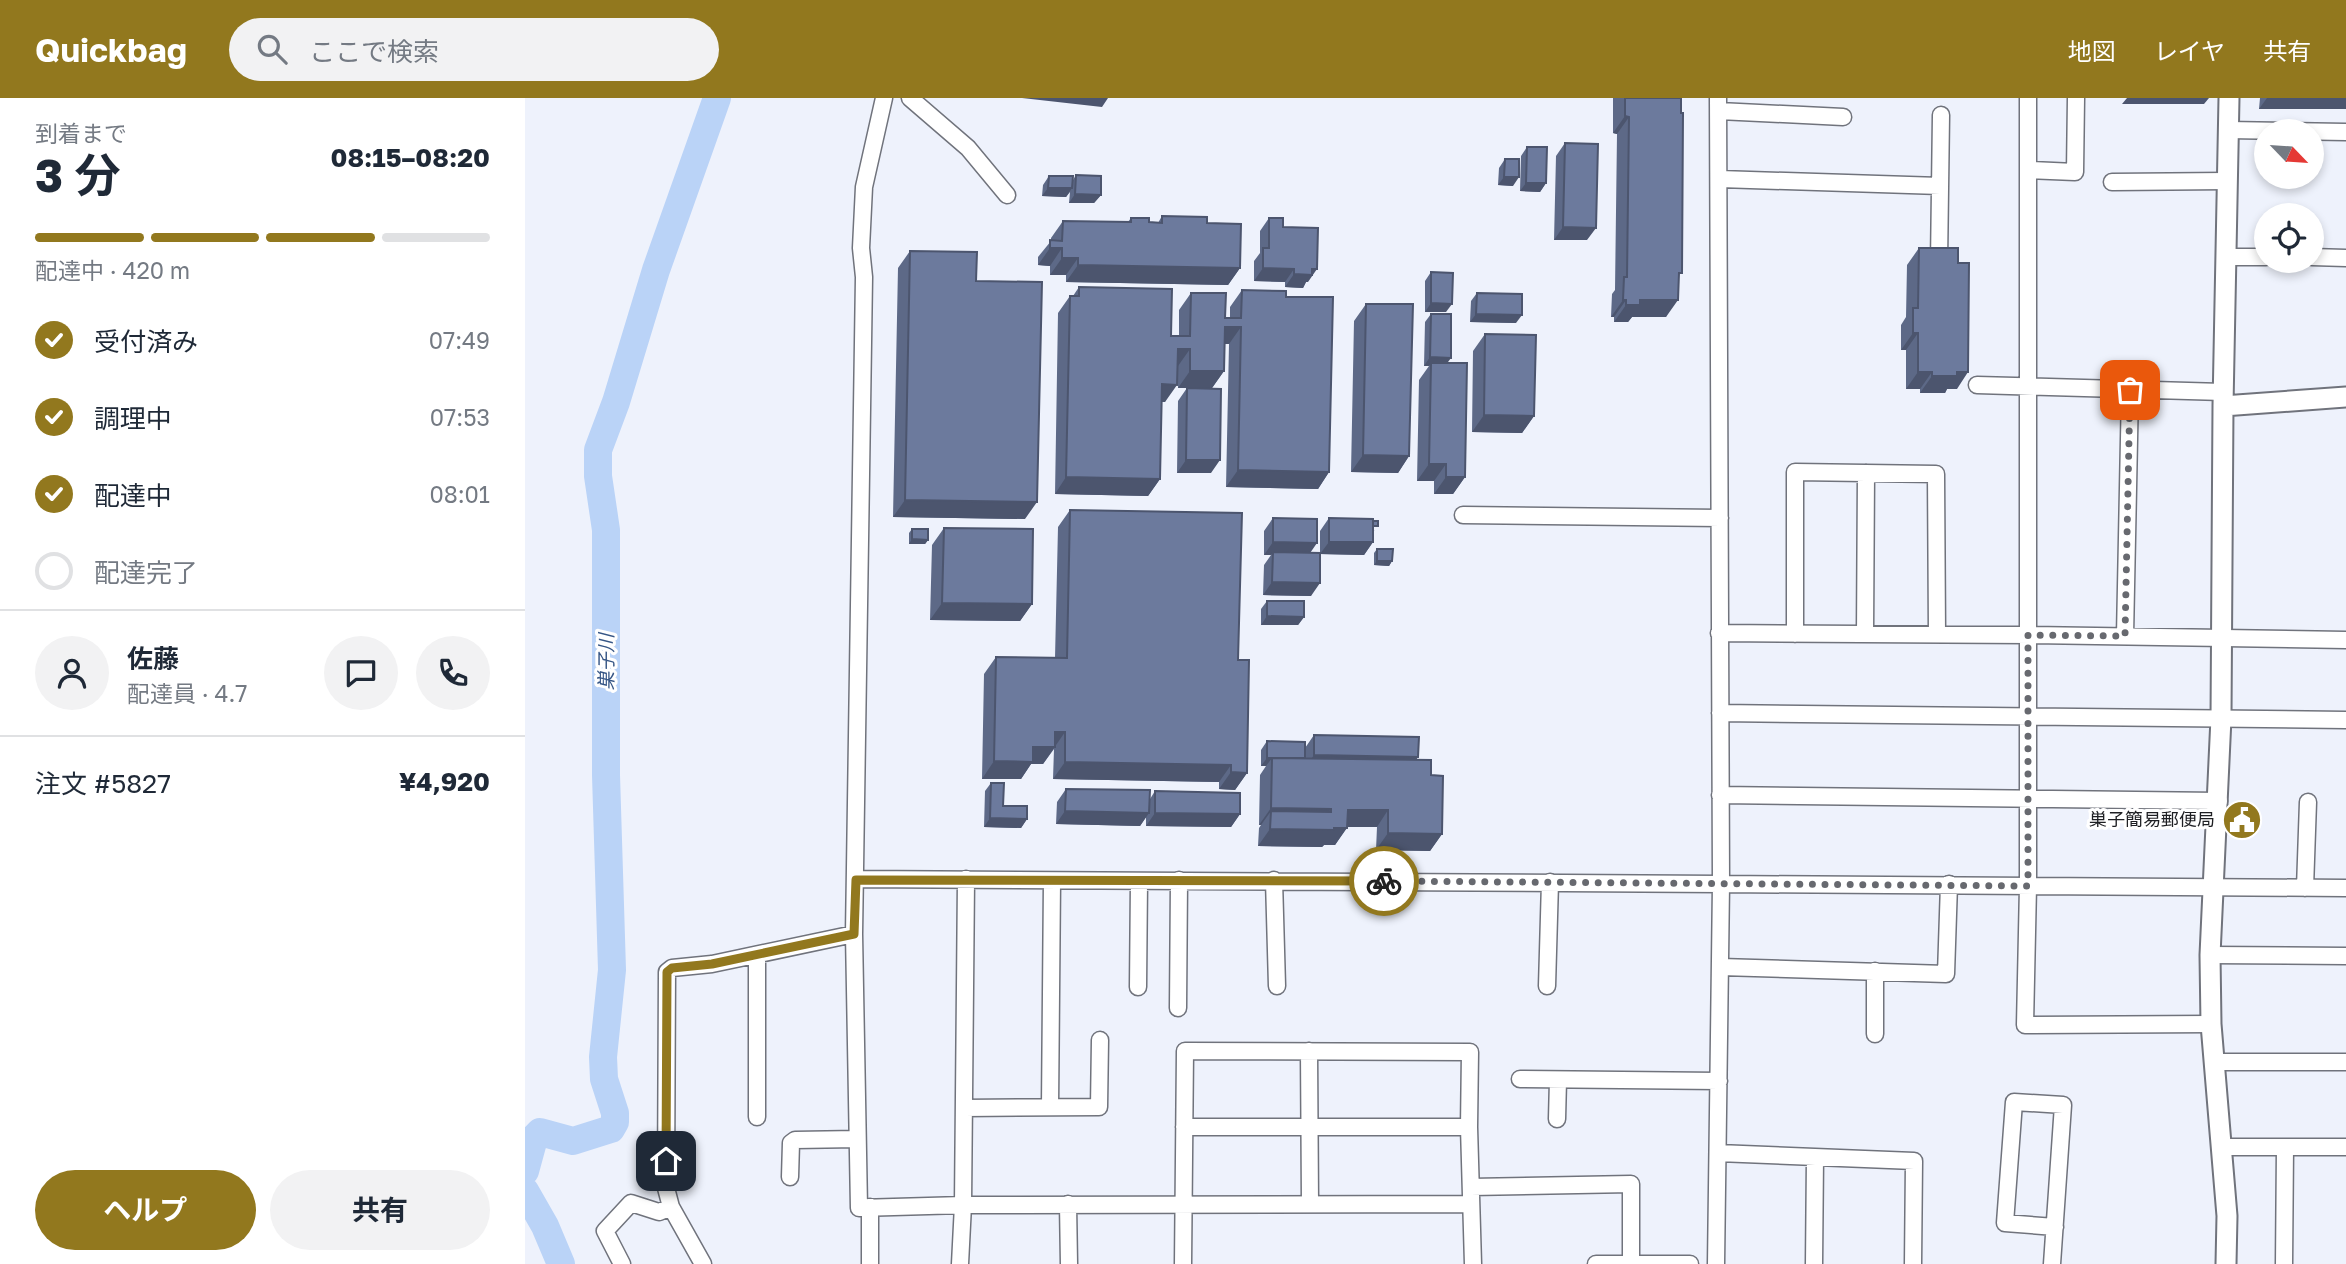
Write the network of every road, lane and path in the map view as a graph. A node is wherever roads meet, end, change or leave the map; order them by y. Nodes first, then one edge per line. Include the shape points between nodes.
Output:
1 (884, 98) edge
2 (910, 98) edge
3 (2028, 98) edge
4 (2076, 98) edge
5 (2229, 98) edge
6 (1719, 105) edge
7 (1941, 115) dead end
8 (1843, 117) dead end
9 (2228, 130) junction
10 (2346, 132) edge
11 (2029, 170) junction
12 (1720, 179) junction
13 (2227, 181) junction
14 (2112, 182) dead end
15 (1940, 186) junction
16 (1007, 195) dead end
17 (2225, 257) junction
18 (2254, 257) edge
19 (2324, 257) edge
20 (2346, 258) edge
21 (1940, 263) edge
22 (1977, 385) dead end
23 (2029, 387) junction
24 (2130, 390) junction
25 (2346, 397) edge
26 (2223, 399) junction
27 (1866, 474) junction
28 (1463, 515) dead end
29 (1720, 518) junction
30 (1719, 633) junction
31 (1795, 634) junction
32 (1865, 634) junction
33 (1937, 634) junction
34 (2028, 635) junction
35 (2125, 636) junction
36 (2221, 637) junction
37 (2346, 640) edge
38 (1720, 713) junction
39 (2028, 716) junction
40 (2221, 718) junction
41 (2346, 720) edge
42 (1720, 795) junction
43 (2028, 799) junction
44 (2219, 801) junction
45 (2308, 802) dead end
46 (966, 879) junction
47 (856, 880) junction
48 (1179, 880) junction
49 (1274, 880) junction
50 (1052, 881) junction
51 (1139, 881) junction
52 (1551, 882) junction
53 (1721, 884) junction
54 (1948, 884) junction
55 (2028, 886) junction
56 (2212, 888) junction
57 (2305, 888) junction
58 (2346, 888) edge
59 (854, 934) junction
60 (757, 955) junction
61 (2210, 955) junction
62 (2346, 956) edge
63 (1721, 967) junction
64 (1875, 971) junction
65 (1277, 986) dead end
66 (1547, 986) dead end
67 (1138, 987) dead end
68 (1178, 1008) dead end
69 (2211, 1024) junction
70 (1875, 1034) dead end
71 (1100, 1040) dead end
72 (1309, 1051) junction
73 (2215, 1062) junction
74 (2346, 1062) edge
75 (1520, 1079) dead end
76 (1558, 1080) junction
77 (1719, 1081) junction
78 (1050, 1107) junction
79 (964, 1108) junction
80 (757, 1118) dead end
81 (1557, 1119) dead end
82 (1184, 1127) junction
83 (1310, 1127) junction
84 (1469, 1127) junction
85 (857, 1139) junction
86 (2222, 1147) junction
87 (2285, 1147) junction
88 (2346, 1147) edge
89 (1718, 1153) junction
90 (1815, 1157) junction
91 (790, 1177) dead end
92 (1471, 1187) junction
93 (1184, 1204) junction
94 (1310, 1204) junction
95 (1471, 1204) junction
96 (963, 1205) junction
97 (1068, 1205) junction
98 (671, 1207) junction
99 (870, 1207) junction
100 (2055, 1227) junction
101 (622, 1264) edge
102 (703, 1264) edge
103 (870, 1264) edge
104 (960, 1264) edge
105 (1069, 1264) edge
106 (1184, 1264) edge
107 (1473, 1264) edge
108 (1596, 1264) edge
109 (1631, 1264) edge
110 (1690, 1264) edge
111 (1716, 1264) edge
112 (1814, 1264) edge
113 (1913, 1264) edge
114 (2052, 1264) edge
115 (2226, 1264) edge
116 (2284, 1264) edge

1 - 47 street via 864,187 861,248
2 - 16 street via 968,148
3 - 11 street
4 - 11 street via 2075,172
5 - 9 street
6 - 8 street
6 - 12 street
7 - 15 street
9 - 10 street
9 - 13 street
11 - 23 street
12 - 15 street
12 - 29 street
13 - 14 street
13 - 17 street
15 - 21 street
17 - 18 street
17 - 26 street
19 - 20 street
22 - 23 street
23 - 24 street
23 - 34 street
24 - 26 street
24 - 35 street
25 - 26 street
26 - 36 street
27 - 31 street via 1795,472
27 - 32 street
27 - 33 street via 1936,474
28 - 29 street
29 - 30 street
30 - 31 street
30 - 38 street
31 - 32 street
32 - 33 street
33 - 34 street
34 - 35 street
34 - 39 street
35 - 36 street
36 - 37 street
36 - 40 street
38 - 39 street
38 - 42 street
39 - 40 street
39 - 43 street
40 - 41 street
40 - 44 street
42 - 43 street
42 - 53 street
43 - 44 street
43 - 55 street
44 - 56 street
45 - 57 street
46 - 47 street
46 - 50 street
46 - 79 street
47 - 59 street
48 - 49 street
48 - 51 street
48 - 68 street
49 - 52 street
49 - 65 street
50 - 51 street
50 - 78 street
51 - 67 street
52 - 53 street
52 - 66 street
53 - 54 street
53 - 63 street
54 - 55 street
54 - 64 street via 1946,974
55 - 56 street
55 - 69 street via 2025,1025
56 - 57 street
56 - 61 street
57 - 58 street
59 - 60 street
59 - 85 street
60 - 80 street
60 - 98 street via 667,972 666,1188
61 - 62 street
61 - 69 street
63 - 64 street
63 - 77 street
64 - 70 street
69 - 73 street
71 - 78 street via 1099,1107
72 - 82 street via 1185,1051
72 - 83 street
72 - 84 street via 1470,1052
73 - 74 street
73 - 86 street
75 - 76 street
76 - 77 street
76 - 81 street
77 - 89 street
78 - 79 street
79 - 96 street
82 - 83 street
82 - 93 street
83 - 84 street
83 - 94 street
84 - 92 street
85 - 91 street via 795,1140 791,1143
85 - 99 street via 859,1208
86 - 87 street
86 - 115 street
87 - 88 street
87 - 116 street
89 - 90 street
89 - 111 street
90 - 112 street
90 - 113 street via 1914,1161
92 - 95 street
92 - 109 street via 1631,1184
93 - 94 street
93 - 97 street
93 - 106 street
94 - 95 street
95 - 107 street
96 - 97 street
96 - 99 street
96 - 104 street
97 - 105 street
98 - 101 street via 659,1212 631,1203 605,1231
98 - 102 street
99 - 103 street
100 - 100 street via 2063,1105 2014,1102 2005,1223
100 - 114 street
108 - 109 street
109 - 110 street

